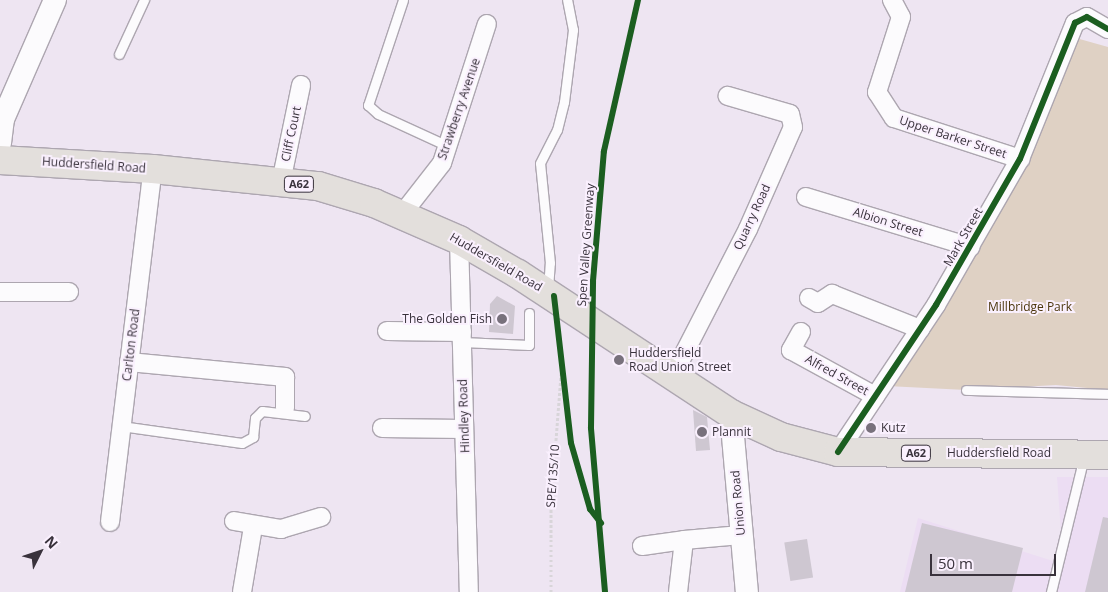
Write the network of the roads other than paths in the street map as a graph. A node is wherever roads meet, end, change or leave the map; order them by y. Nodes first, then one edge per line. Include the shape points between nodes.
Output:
1 (55, 0) edge
2 (144, 0) edge
3 (403, 0) edge
4 (567, 0) edge
5 (892, 0) edge
6 (487, 24) dead end
7 (1108, 29) edge
8 (120, 54) dead end
9 (301, 85) dead end
10 (728, 96) dead end
11 (0, 143) edge
12 (448, 146) junction
13 (1020, 159) junction
14 (0, 160) edge
15 (153, 169) junction
16 (281, 182) junction
17 (806, 197) dead end
18 (403, 213) junction
19 (459, 240) junction
20 (971, 247) junction
21 (0, 292) edge
22 (69, 292) dead end
23 (809, 298) dead end
24 (559, 299) junction
25 (528, 313) dead end
26 (920, 329) junction
27 (387, 331) dead end
28 (801, 332) dead end
29 (462, 337) junction
30 (129, 362) junction
31 (673, 375) junction
32 (966, 390) dead end
33 (1108, 394) edge
34 (876, 396) junction
35 (285, 408) dead end
36 (730, 414) junction
37 (305, 416) dead end
38 (122, 426) junction
39 (382, 428) dead end
40 (464, 429) junction
41 (838, 452) junction
42 (1096, 455) edge
43 (320, 517) dead end
44 (234, 521) dead end
45 (110, 522) dead end
46 (253, 527) junction
47 (741, 534) junction
48 (684, 540) junction
49 (642, 546) dead end
50 (242, 592) edge
51 (469, 592) edge
52 (678, 592) edge
53 (746, 592) edge
54 (1051, 592) edge

1 - 11 street via 3,119
2 - 8 lane
3 - 12 lane via 368,105 378,114
4 - 24 lane via 573,30 564,102 557,130 540,163 550,262
5 - 13 street, Upper Barker Street via 901,17 877,92 894,118
6 - 12 street, Strawberry Avenue
7 - 13 street, Mark Street via 1086,17 1080,18
9 - 16 street, Cliff Court
10 - 31 street, Quarry Road via 790,114 793,127 748,229
12 - 18 street, Strawberry Avenue via 442,163
13 - 20 street, Mark Street
14 - 15 main road, Huddersfield Road / A62
15 - 16 main road, Huddersfield Road / A62
15 - 30 street, Carlton Road
16 - 18 main road, Huddersfield Road / A62 via 318,186
17 - 20 street, Albion Street
18 - 19 main road, Huddersfield Road / A62
19 - 24 main road, Huddersfield Road / A62
19 - 29 street, Hindley Road
20 - 26 street, Mark Street
21 - 22 street
23 - 26 street via 818,303 832,294
24 - 31 main road, Huddersfield Road / A62
25 - 29 lane via 529,345
26 - 34 street, Mark Street
27 - 29 street
28 - 34 street, Alfred Street via 791,350
29 - 40 street, Hindley Road
30 - 35 street via 285,377
30 - 38 street, Carlton Road
31 - 36 main road, Huddersfield Road / A62
32 - 33 lane
34 - 41 street, Mark Street
36 - 41 main road, Huddersfield Road / A62 via 782,437
36 - 47 street, Union Road
37 - 38 lane via 262,411 255,418 253,437 242,443
38 - 45 street, Carlton Road
39 - 40 street
40 - 51 street, Hindley Road
41 - 42 main road, Huddersfield Road / A62
42 - 54 lane
43 - 46 street via 281,529
44 - 46 street
46 - 50 street
47 - 48 street
47 - 53 street, Union Road
48 - 49 street
48 - 52 street

